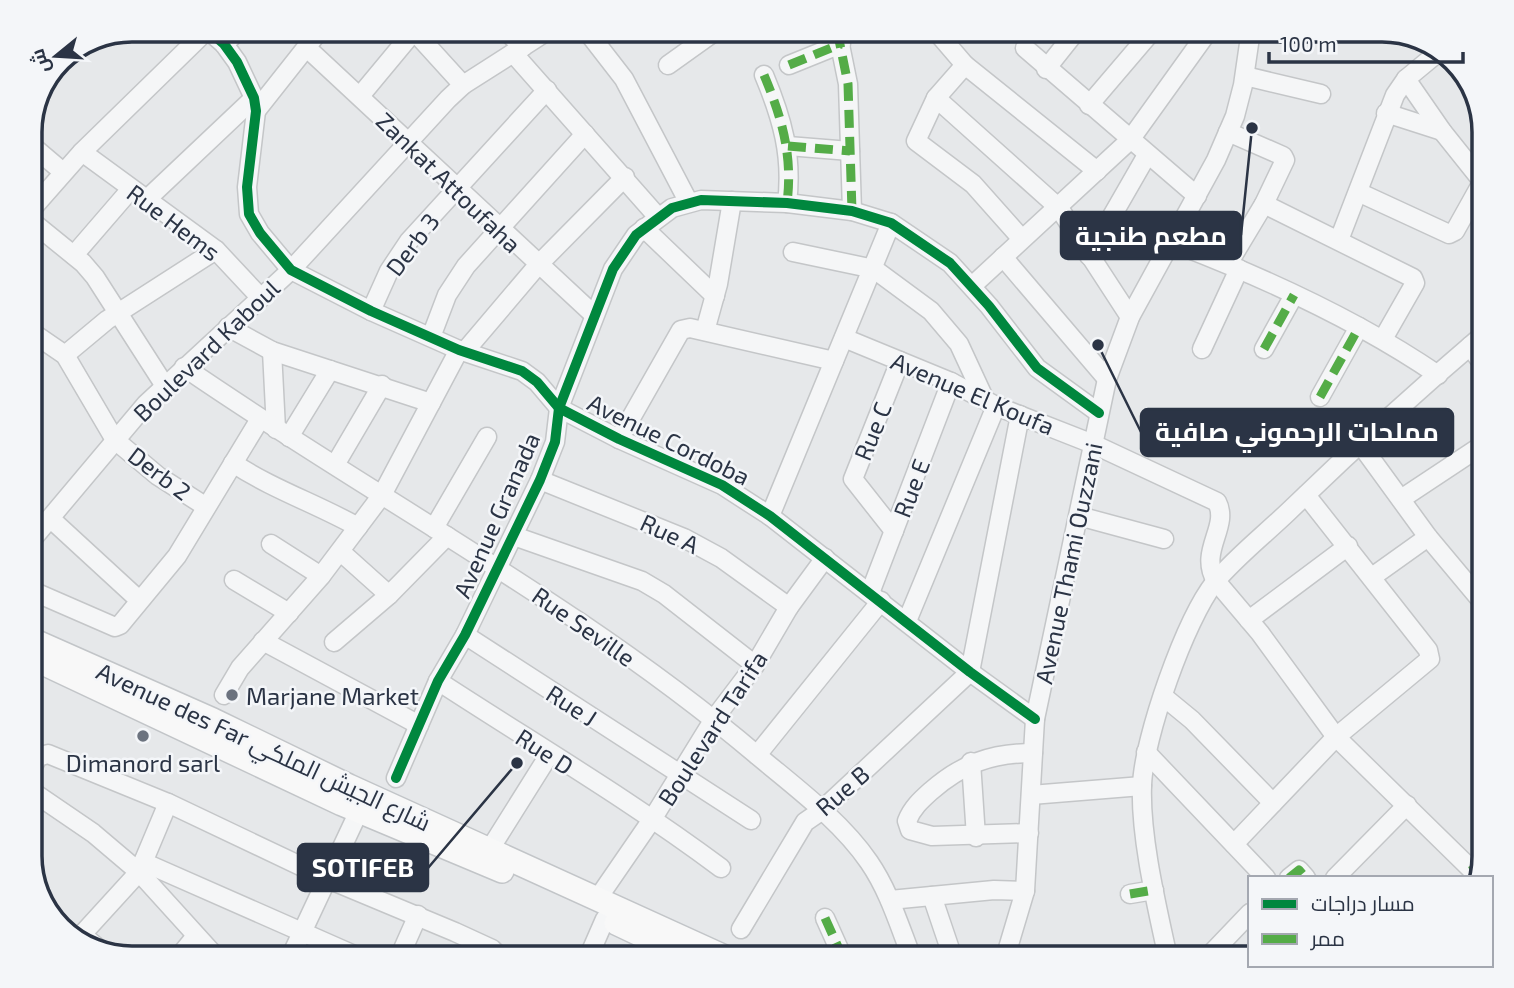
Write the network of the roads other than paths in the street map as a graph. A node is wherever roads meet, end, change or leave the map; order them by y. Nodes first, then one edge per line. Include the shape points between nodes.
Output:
1 (195, 42) edge
2 (222, 42) edge
3 (311, 42) edge
4 (404, 42) edge
5 (423, 42) edge
6 (513, 42) edge
7 (530, 42) edge
8 (595, 42) edge
9 (700, 42) edge
10 (830, 42) edge
11 (840, 42) edge
12 (948, 42) edge
13 (1067, 42) edge
14 (1143, 42) edge
15 (1201, 42) edge
16 (1249, 42) edge
17 (224, 44) joint
18 (307, 48) junction
19 (1025, 48) dead end
20 (518, 50) junction
21 (1432, 57) edge
22 (668, 65) dead end
23 (789, 65) dead end
24 (965, 65) junction
25 (1046, 69) junction
26 (764, 75) dead end
27 (1244, 76) junction
28 (1406, 79) junction
29 (463, 85) junction
30 (547, 90) junction
31 (1321, 94) dead end
32 (360, 96) junction
33 (936, 98) junction
34 (255, 104) junction
35 (1089, 105) junction
36 (1386, 113) junction
37 (1442, 131) junction
38 (1228, 132) junction
39 (584, 134) junction
40 (1130, 140) junction
41 (407, 142) junction
42 (788, 146) junction
43 (850, 151) junction
44 (82, 152) junction
45 (42, 154) edge
46 (1147, 155) junction
47 (1472, 167) edge
48 (1097, 171) junction
49 (63, 172) junction
50 (625, 177) junction
51 (456, 189) junction
52 (1358, 192) junction
53 (138, 195) junction
54 (1197, 196) junction
55 (42, 197) edge
56 (1472, 200) edge
57 (688, 201) junction
58 (732, 201) junction
59 (787, 203) junction
60 (1264, 204) junction
61 (1059, 208) junction
62 (852, 211) junction
63 (650, 222) junction
64 (891, 223) junction
65 (499, 229) junction
66 (42, 230) edge
67 (1021, 238) junction
68 (1339, 240) junction
69 (1171, 242) junction
70 (215, 250) junction
71 (793, 252) dead end
72 (74, 255) junction
73 (1089, 256) junction
74 (1003, 257) junction
75 (538, 265) junction
76 (1234, 267) junction
77 (874, 269) junction
78 (291, 270) junction
79 (972, 286) junction
80 (1294, 295) junction
81 (715, 296) junction
82 (260, 297) junction
83 (371, 311) junction
84 (118, 313) junction
85 (593, 314) junction
86 (1130, 317) junction
87 (228, 327) junction
88 (1359, 327) junction
89 (698, 330) junction
90 (431, 337) junction
91 (844, 338) junction
92 (42, 339) edge
93 (1383, 339) junction
94 (1470, 346) joint
95 (1202, 349) dead end
96 (1264, 349) dead end
97 (1472, 349) edge
98 (272, 351) junction
99 (462, 351) junction
100 (65, 355) junction
101 (834, 361) junction
102 (900, 361) junction
103 (184, 367) junction
104 (330, 370) junction
105 (1438, 375) junction
106 (1107, 379) junction
107 (951, 382) junction
108 (382, 384) junction
109 (165, 386) junction
110 (1320, 397) dead end
111 (431, 402) junction
112 (990, 402) junction
113 (559, 408) junction
114 (1098, 414) junction
115 (1020, 415) junction
116 (260, 419) junction
117 (282, 433) junction
118 (487, 437) dead end
119 (618, 439) junction
120 (115, 440) junction
121 (1093, 444) junction
122 (1361, 445) junction
123 (1472, 452) edge
124 (233, 463) junction
125 (335, 465) junction
126 (540, 480) junction
127 (382, 495) junction
128 (1306, 495) junction
129 (1401, 499) junction
130 (205, 506) junction
131 (770, 516) junction
132 (1080, 516) junction
133 (51, 519) junction
134 (358, 527) junction
135 (42, 529) edge
136 (894, 531) junction
137 (441, 532) junction
138 (514, 536) junction
139 (1428, 537) junction
140 (1164, 539) dead end
141 (271, 544) dead end
142 (1348, 546) junction
143 (341, 552) junction
144 (825, 558) junction
145 (498, 566) junction
146 (321, 576) junction
147 (1373, 577) junction
148 (234, 580) dead end
149 (1216, 582) junction
150 (1472, 590) edge
151 (42, 595) edge
152 (389, 595) junction
153 (875, 597) junction
154 (138, 599) junction
155 (789, 607) junction
156 (289, 613) junction
157 (1249, 620) junction
158 (907, 621) junction
159 (465, 635) junction
160 (263, 641) junction
161 (334, 642) dead end
162 (42, 644) edge
163 (42, 663) edge
164 (755, 665) junction
165 (970, 673) junction
166 (438, 681) junction
167 (224, 695) dead end
168 (1164, 697) junction
169 (714, 719) junction
170 (1035, 719) junction
171 (419, 725) junction
172 (1336, 737) junction
173 (1146, 752) junction
174 (1033, 753) junction
175 (550, 755) junction
176 (757, 755) junction
177 (42, 756) edge
178 (971, 762) junction
179 (682, 772) junction
180 (396, 778) dead end
181 (1142, 786) junction
182 (1031, 795) junction
183 (42, 798) edge
184 (168, 803) junction
185 (1273, 803) junction
186 (1407, 805) junction
187 (359, 811) junction
188 (821, 811) junction
189 (653, 818) junction
190 (751, 820) dead end
191 (1029, 833) junction
192 (976, 836) junction
193 (1234, 844) junction
194 (490, 849) junction
195 (141, 867) junction
196 (721, 868) dead end
197 (1470, 870) edge
198 (1264, 876) edge
199 (1292, 876) edge
200 (1304, 876) edge
201 (1337, 876) edge
202 (328, 879) junction
203 (1154, 890) junction
204 (1025, 891) junction
205 (1130, 894) dead end
206 (932, 896) junction
207 (890, 900) junction
208 (601, 908) junction
209 (418, 915) junction
210 (1248, 917) edge
211 (825, 918) dead end
212 (741, 929) dead end
213 (84, 932) edge
214 (301, 932) junction
215 (197, 936) junction
216 (188, 946) edge
217 (206, 946) edge
218 (295, 946) edge
219 (331, 946) edge
220 (404, 946) edge
221 (484, 946) edge
222 (591, 946) edge
223 (665, 946) edge
224 (697, 946) edge
225 (838, 946) edge
226 (907, 946) edge
227 (949, 946) edge
228 (1009, 946) edge
229 (1166, 946) edge
230 (1219, 946) edge

1 - 44 street
2 - 17 street
3 - 18 street
4 - 32 street
5 - 29 street
6 - 20 street
7 - 20 street, Boulevard Kaboul
8 - 57 street via 624,79
9 - 22 street
10 - 23 street
11 - 43 street via 848,84
12 - 24 street
13 - 25 street
14 - 35 street
15 - 40 street
16 - 27 street, Avenue Thami Ouzzani
17 - 34 street
18 - 32 street, Zankat Attoufaha
18 - 34 street
19 - 25 street
20 - 29 street, Boulevard Kaboul
20 - 30 street
21 - 28 street
24 - 33 street
24 - 48 street
25 - 35 street
26 - 42 street
27 - 31 street
27 - 38 street, Avenue Thami Ouzzani
28 - 36 street
28 - 37 street
29 - 41 street, Boulevard Kaboul
30 - 39 street
30 - 51 street, Derb 3
32 - 41 street, Zankat Attoufaha
33 - 61 street
33 - 67 street via 916,141 973,184
34 - 53 street
34 - 78 street via 249,214
35 - 40 street
36 - 37 street
36 - 52 street
37 - 47 street
38 - 54 street, Avenue Thami Ouzzani
38 - 60 street via 1283,156
39 - 50 street
39 - 65 street
40 - 46 street
40 - 48 street
41 - 51 street, Zankat Attoufaha
41 - 78 street, Boulevard Kaboul
42 - 43 street
42 - 59 street
43 - 62 street
44 - 49 street
44 - 53 street, Rue Hems
45 - 49 street
46 - 54 street
46 - 73 street
48 - 61 street
49 - 55 street
50 - 63 street
50 - 75 street
51 - 65 street, Zankat Attoufaha
51 - 83 street, Derb 3 via 398,256
52 - 56 street via 1449,234
52 - 68 street
53 - 70 street, Rue Hems
53 - 72 street
54 - 69 street, Avenue Thami Ouzzani
57 - 58 street, Avenue Granada
57 - 63 street, Avenue Granada
58 - 59 street, Avenue Granada
58 - 81 street
59 - 62 street, Avenue Granada
60 - 68 street
60 - 76 street
61 - 67 street
61 - 73 street
62 - 64 street, Avenue Granada
63 - 81 street
63 - 85 street, Avenue Granada via 623,253
64 - 77 street
64 - 79 street, Avenue Granada via 928,245
65 - 75 street, Zankat Attoufaha
65 - 90 street via 456,280
66 - 72 street
67 - 74 street
68 - 93 street via 1414,280
69 - 76 street
69 - 86 street, Avenue Thami Ouzzani
70 - 82 street, Rue Hems
70 - 84 street
71 - 77 street
72 - 84 street
73 - 86 street
74 - 79 street
74 - 106 street
75 - 85 street, Zankat Attoufaha
75 - 99 street
76 - 80 street
76 - 95 street
77 - 91 street
77 - 112 street via 948,328
78 - 82 street, Boulevard Kaboul
78 - 83 street, Avenue Cordoba
79 - 114 street, Avenue Granada via 1037,368
80 - 88 street
80 - 96 street
81 - 89 street
82 - 87 street, Boulevard Kaboul
83 - 90 street, Avenue Cordoba
84 - 100 street
84 - 109 street
85 - 113 street, Avenue Granada
86 - 106 street, Avenue Thami Ouzzani
87 - 98 street
87 - 103 street, Boulevard Kaboul
88 - 93 street
88 - 110 street
89 - 101 street
89 - 119 street via 677,332
90 - 99 street, Avenue Cordoba
91 - 101 street
91 - 102 street, Avenue El Koufa
92 - 100 street
93 - 105 street
94 - 97 street
94 - 105 street
98 - 104 street
98 - 117 street
99 - 111 street
99 - 113 street, Avenue Cordoba via 522,371
100 - 120 street, Derb 2
101 - 131 street
102 - 107 street, Avenue El Koufa
102 - 136 street, Rue C via 853,479
103 - 109 street, Boulevard Kaboul
103 - 116 street, Rue Seville
104 - 108 street
104 - 117 street
105 - 122 street
106 - 114 street, Avenue Thami Ouzzani
107 - 112 street, Avenue El Koufa
107 - 136 street, Rue E
108 - 111 street
108 - 125 street
109 - 120 street, Boulevard Kaboul
111 - 127 street
112 - 115 street, Avenue El Koufa
112 - 158 street
113 - 119 street, Avenue Cordoba
113 - 126 street, Avenue Granada via 555,443
114 - 121 street, Avenue Thami Ouzzani
115 - 121 street, Avenue El Koufa
115 - 165 street
116 - 117 street, Rue Seville
116 - 124 street
117 - 125 street, Rue Seville
118 - 137 street
119 - 131 street, Avenue Cordoba via 722,485
120 - 130 street, Derb 2 via 158,476
120 - 133 street, Boulevard Kaboul
121 - 132 street, Avenue Thami Ouzzani
121 - 149 street, Avenue El Koufa via 1217,502 1220,517 1209,556
122 - 128 street
122 - 129 street
123 - 129 street
124 - 130 street
124 - 134 street via 262,482 301,496
125 - 127 street, Rue Seville
126 - 138 street, Avenue Granada
126 - 155 street, Rue A via 684,538 721,558
127 - 134 street
127 - 137 street, Rue Seville
128 - 142 street
128 - 149 street
129 - 139 street
130 - 154 street via 177,556
131 - 144 street, Avenue Cordoba
132 - 140 street
132 - 170 street, Avenue Thami Ouzzani
133 - 135 street, Boulevard Kaboul
133 - 154 street
134 - 143 street
136 - 153 street, Rue E
137 - 145 street, Rue Seville
137 - 152 street
138 - 145 street, Avenue Granada
138 - 164 street via 642,581
139 - 147 street
139 - 150 street
141 - 146 street
142 - 147 street
142 - 157 street
143 - 146 street
143 - 152 street
144 - 153 street, Avenue Cordoba
144 - 155 street, Boulevard Tarifa
145 - 159 street, Avenue Granada
145 - 169 street, Rue Seville
146 - 156 street
147 - 172 street via 1430,659
148 - 156 street
149 - 157 street
149 - 168 street via 1196,612
151 - 154 street via 116,628
152 - 161 street
153 - 158 street, Avenue Cordoba
153 - 176 street, Rue E
155 - 164 street, Boulevard Tarifa
156 - 160 street
157 - 172 street
158 - 165 street, Avenue Cordoba
159 - 166 street, Avenue Granada
159 - 179 street, Rue J
160 - 167 street
160 - 171 street
162 - 194 main road, Avenue des Far شارع الجيش الملكي
163 - 187 main road, Avenue des Far شارع الجيش الملكي
164 - 169 street, Boulevard Tarifa
165 - 170 street, Avenue Cordoba
165 - 188 street, Rue B
166 - 171 street, Avenue Granada
166 - 175 street, Rue D
168 - 173 street
168 - 185 street
169 - 176 street, Rue Seville
169 - 179 street, Boulevard Tarifa
170 - 174 street, Avenue Thami Ouzzani
171 - 180 street, Avenue Granada
172 - 185 street
172 - 186 street
173 - 181 street
173 - 193 street
174 - 178 street
174 - 182 street, Avenue Thami Ouzzani
175 - 189 street, Rue D
175 - 194 street
176 - 188 street, Rue Seville
177 - 184 street via 48,754
178 - 192 street
178 - 192 street via 919,801 907,825 922,834
179 - 189 street, Boulevard Tarifa
179 - 190 street, Rue J
181 - 182 street
181 - 203 street
182 - 191 street, Avenue Thami Ouzzani
183 - 195 street
184 - 195 street
184 - 202 street
185 - 193 street
186 - 197 street
186 - 201 street
187 - 202 street
187 - 208 main road, Avenue des Far شارع الجيش الملكي
188 - 207 street, Rue Seville via 868,860
188 - 212 street, Rue B via 805,822
189 - 196 street
189 - 208 street, Boulevard Tarifa
191 - 192 street
191 - 204 street, Avenue Thami Ouzzani
193 - 198 street
194 - 208 main road, Avenue des Far شارع الجيش الملكي
195 - 213 street
195 - 214 street
195 - 215 street
199 - 200 street via 1299,870
202 - 209 street
202 - 214 street
203 - 205 street
203 - 229 street
204 - 206 street
204 - 228 street, Avenue Thami Ouzzani
206 - 207 street
206 - 227 street
207 - 226 street, Rue Seville
208 - 222 street, Boulevard Tarifa
208 - 223 main road, Avenue des Far شارع الجيش الملكي
208 - 224 main road, Avenue des Far شارع الجيش الملكي
209 - 220 street
209 - 221 street
210 - 230 street
211 - 225 street
214 - 218 street
214 - 219 street
215 - 216 street
215 - 217 street

